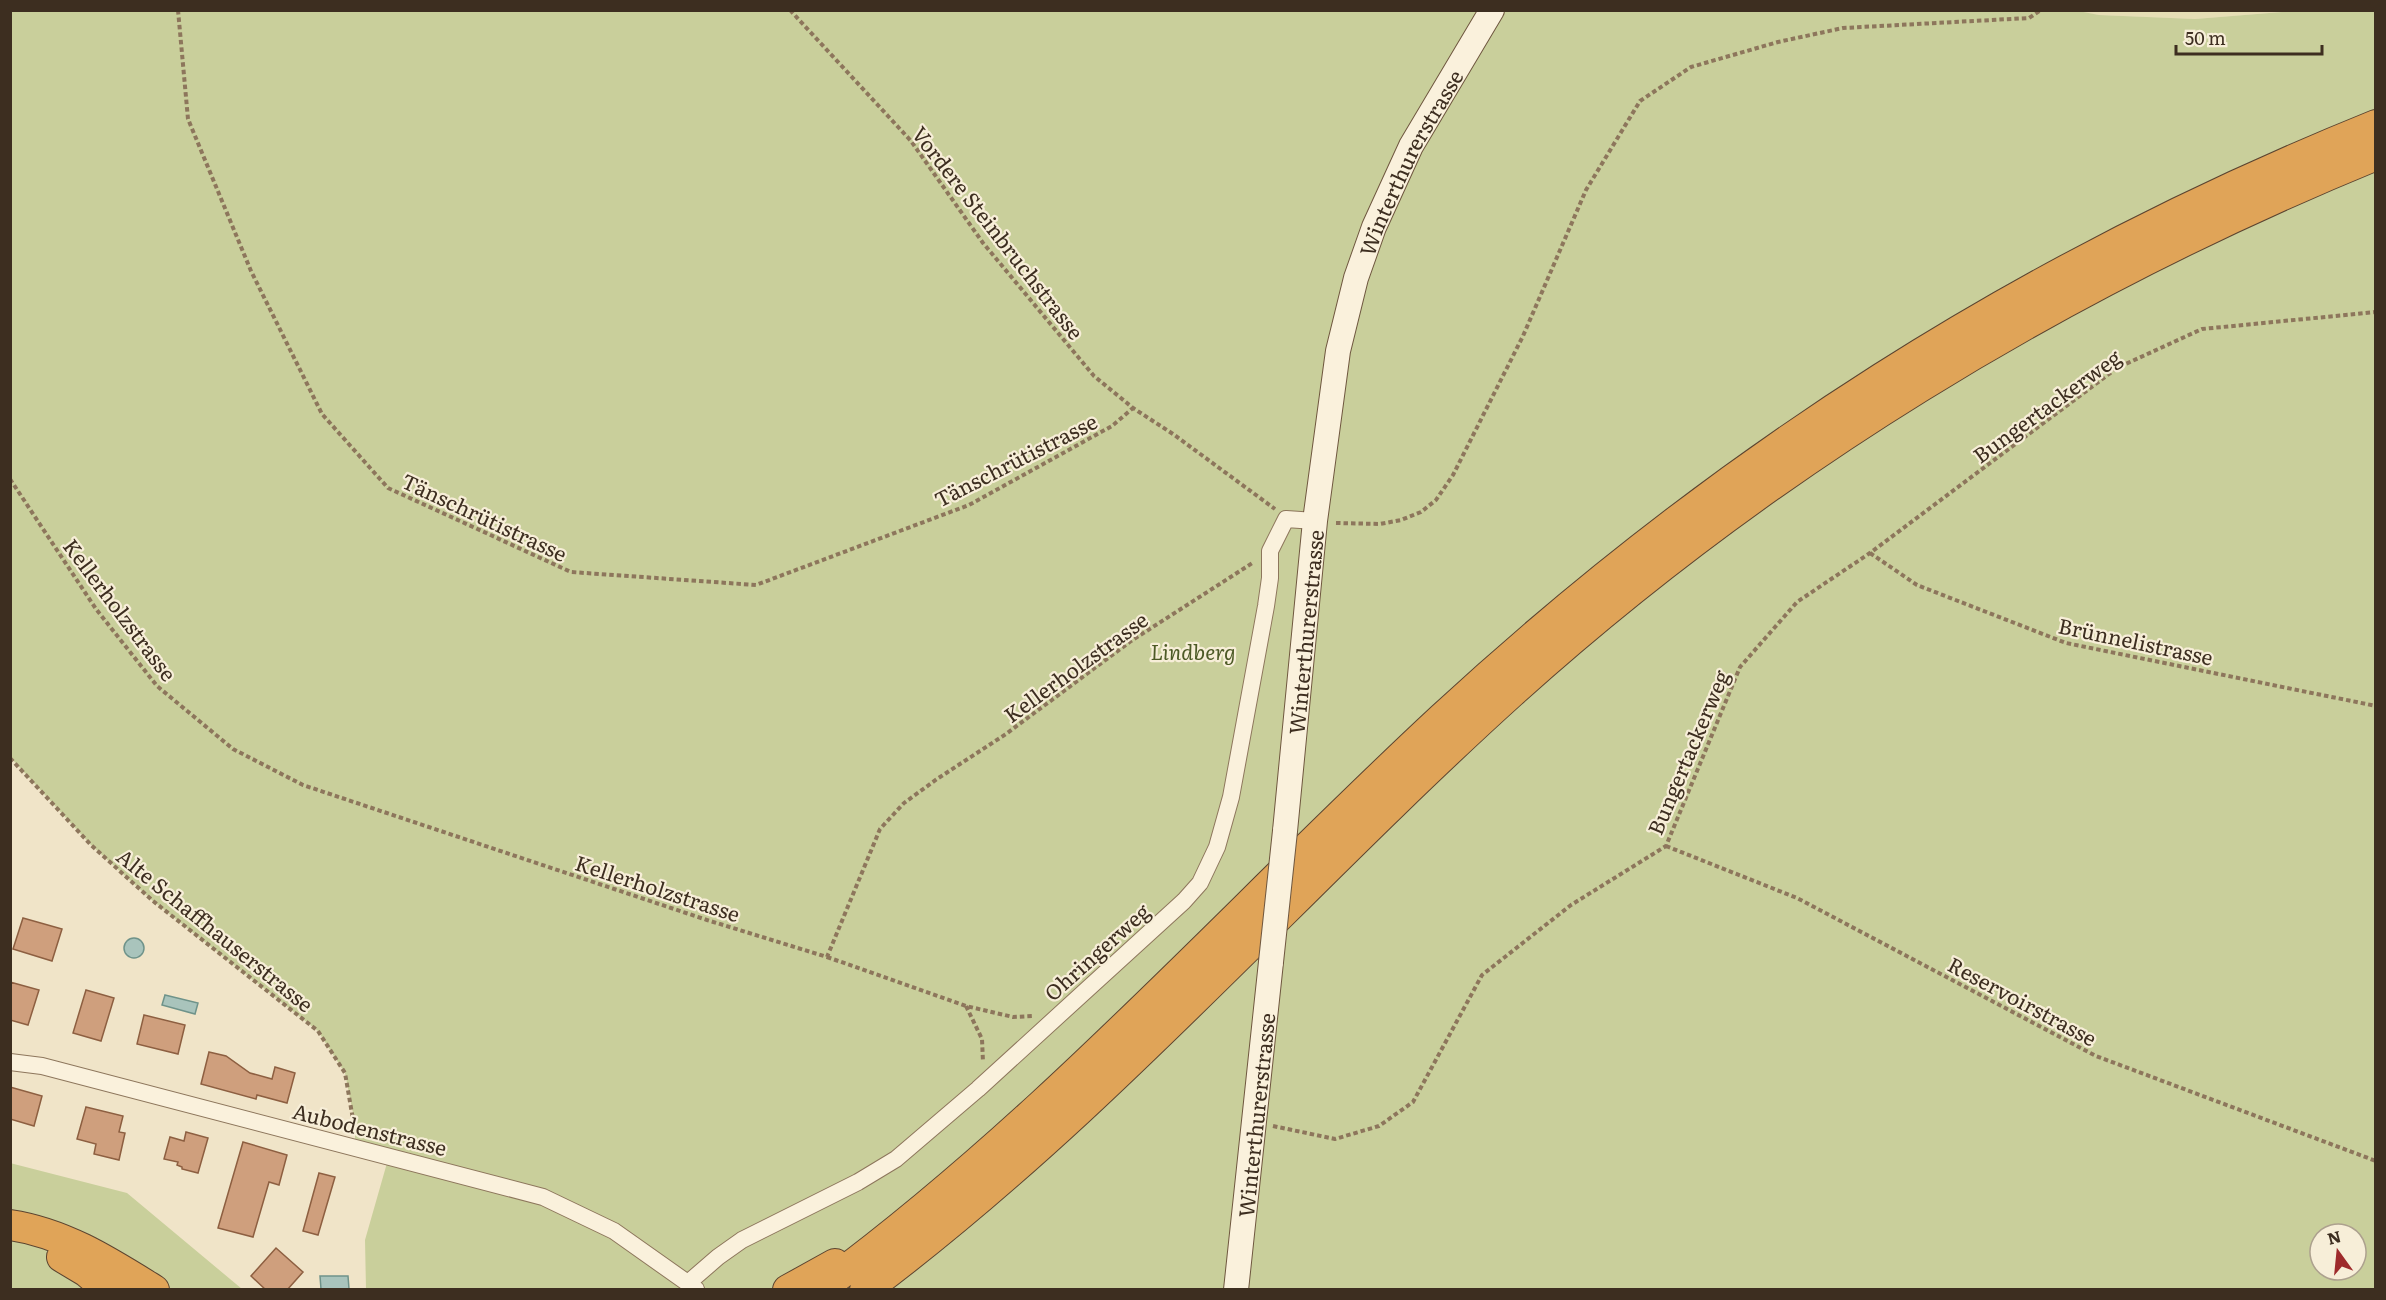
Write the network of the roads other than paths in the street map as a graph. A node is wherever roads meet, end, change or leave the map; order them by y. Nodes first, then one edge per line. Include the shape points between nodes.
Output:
1 (1492, 10) edge
2 (2376, 125) edge
3 (2376, 155) edge
4 (1315, 521) junction
5 (10, 1062) edge
6 (10, 1225) edge
7 (893, 1233) junction
8 (10, 1241) edge
9 (692, 1286) edge
10 (108, 1290) edge
11 (154, 1290) edge
12 (788, 1290) edge
13 (819, 1290) edge
14 (866, 1290) edge
15 (1236, 1290) edge

1 - 4 main road, Winterthurerstrasse via 1411,146 1370,237 1338,351
2 - 7 highway via 2221,192 2013,298 1858,392 1726,482 1595,584 1441,719 1125,1027 982,1159
3 - 14 highway via 2177,244 2006,334 1869,418 1713,527 1629,592 1514,691 1087,1102 961,1214
4 - 9 street, Ohringerweg via 1286,519 1270,551 1266,606 1231,796 1208,868 1184,901 978,1089 885,1166 742,1240 725,1251
4 - 15 main road, Winterthurerstrasse, bridge
5 - 9 street, Aubodenstrasse via 42,1066 543,1197 615,1231
6 - 11 highway via 72,1243
7 - 12 highway
7 - 13 highway
8 - 10 highway via 63,1258

